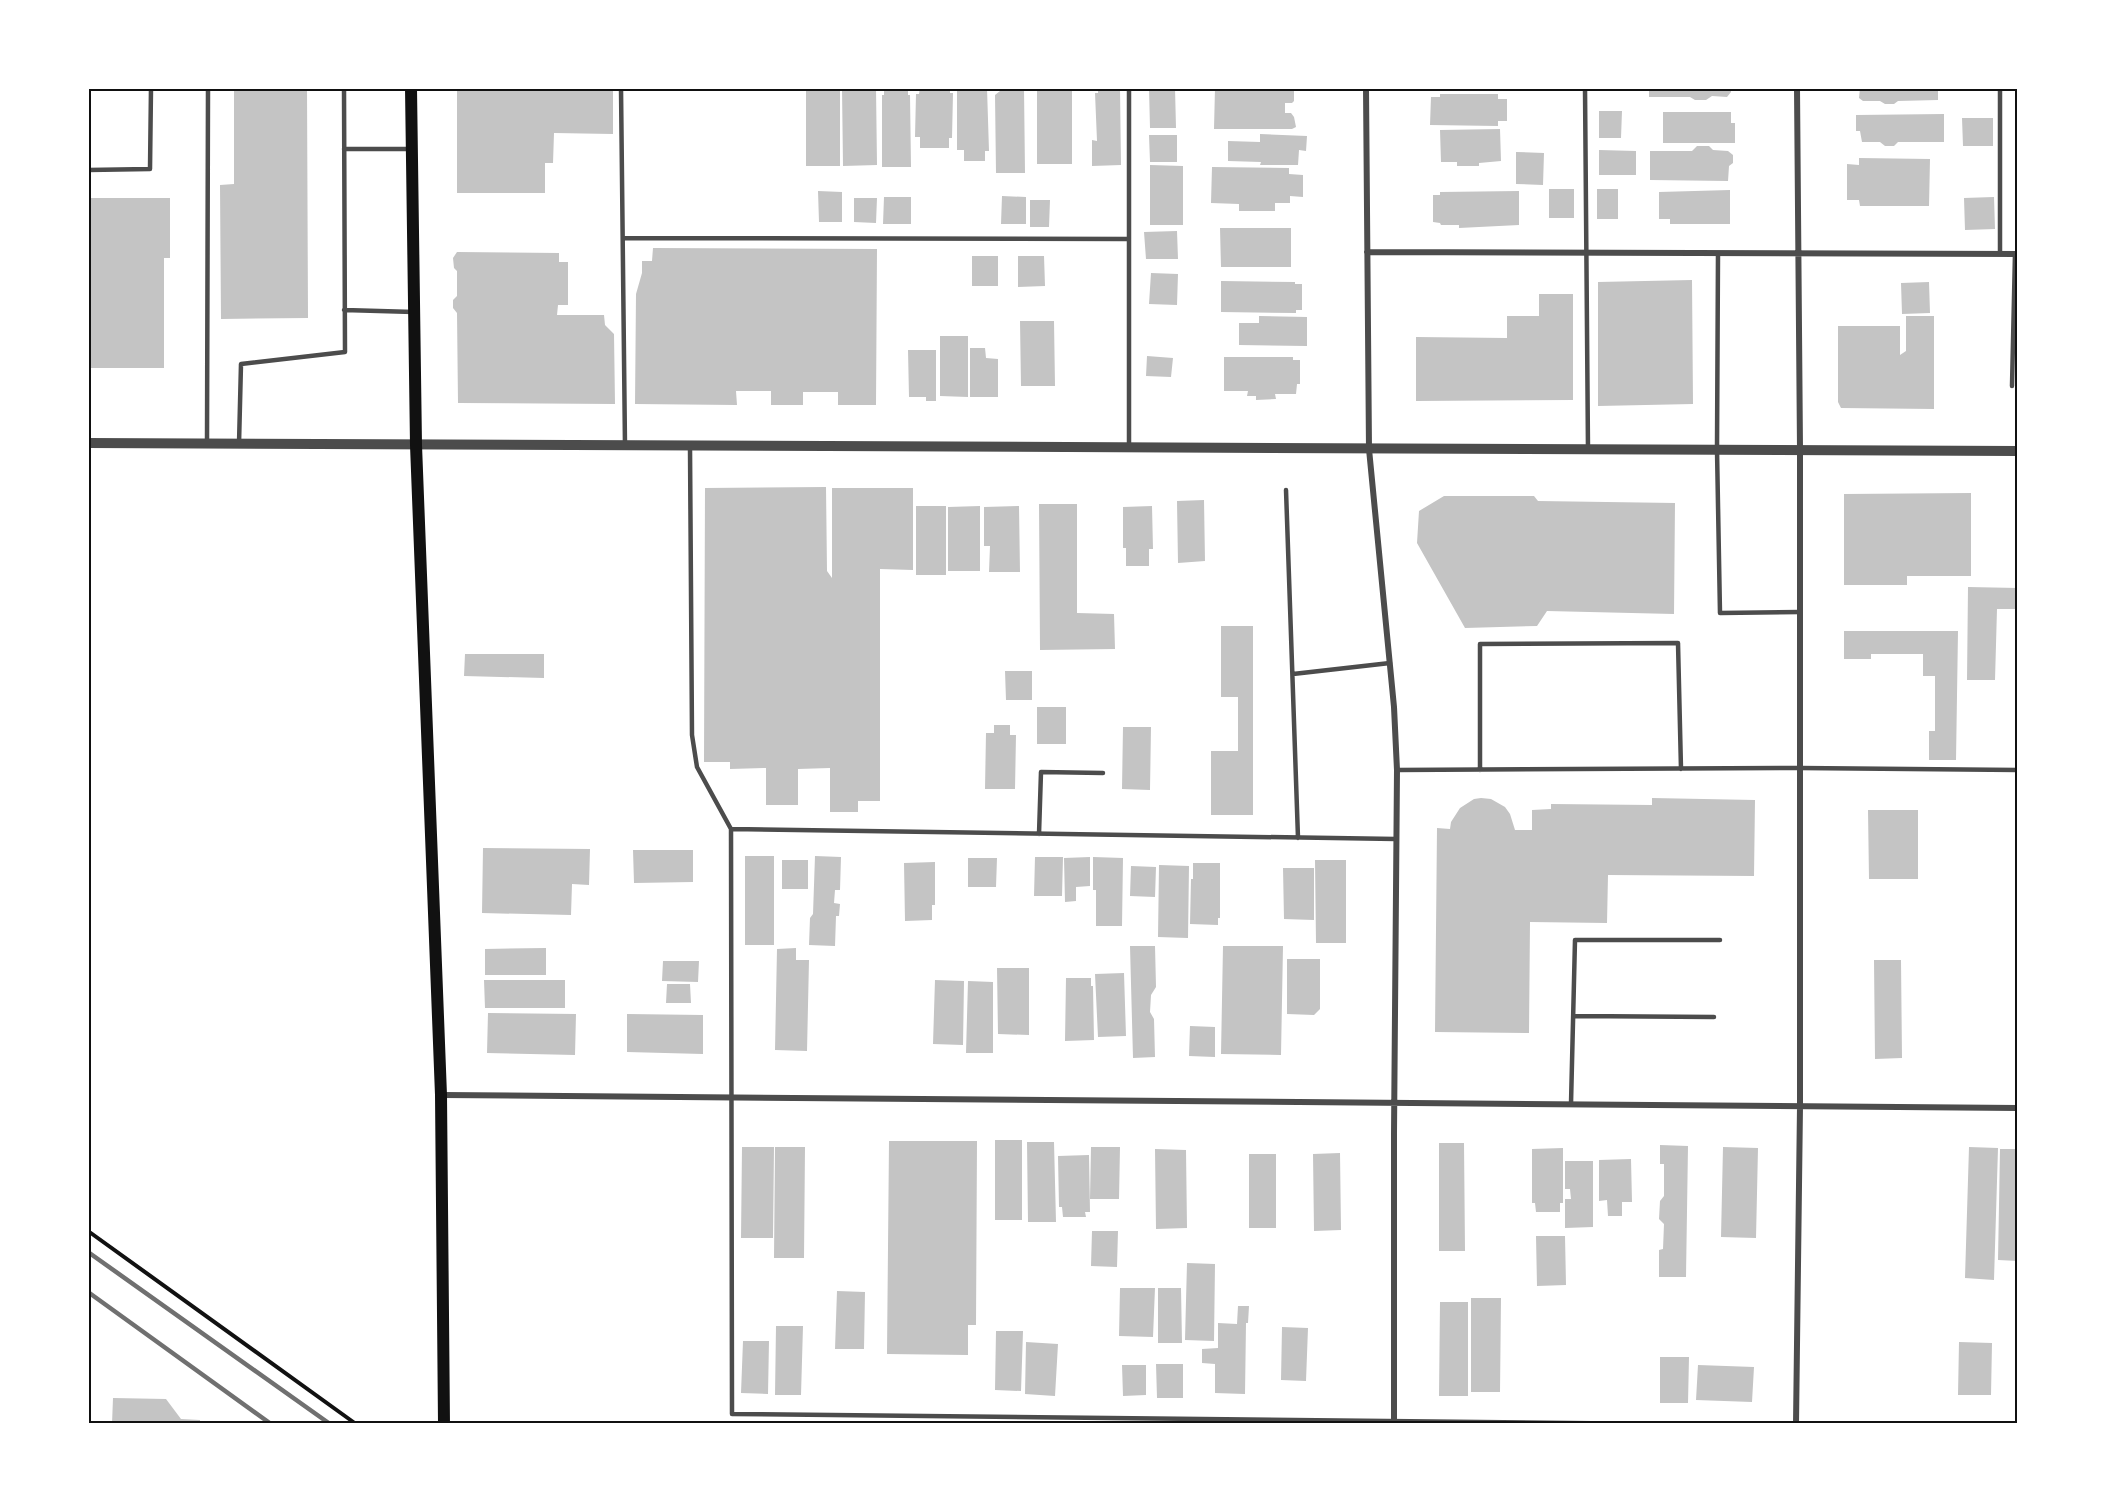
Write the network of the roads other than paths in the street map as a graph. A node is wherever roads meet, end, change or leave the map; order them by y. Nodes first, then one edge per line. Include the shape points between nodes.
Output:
1 (152, 88) edge
2 (208, 88) edge
3 (344, 88) edge
4 (411, 88) edge
5 (621, 88) edge
6 (1129, 88) edge
7 (1366, 88) edge
8 (1585, 88) edge
9 (1797, 88) edge
10 (2000, 88) edge
11 (344, 149) junction
12 (412, 149) junction
13 (88, 170) edge
14 (623, 238) junction
15 (1129, 239) junction
16 (1367, 252) junction
17 (1587, 253) junction
18 (1718, 253) junction
19 (1798, 253) junction
20 (2000, 254) junction
21 (2016, 254) edge
22 (344, 310) junction
23 (414, 312) junction
24 (2012, 386) dead end
25 (88, 443) edge
26 (207, 444) junction
27 (239, 444) junction
28 (416, 445) junction
29 (625, 446) junction
30 (690, 446) junction
31 (1129, 448) junction
32 (1369, 449) junction
33 (1588, 450) junction
34 (1717, 450) junction
35 (1800, 450) junction
36 (2018, 451) edge
37 (1286, 490) dead end
38 (1800, 612) junction
39 (1390, 663) junction
40 (1293, 674) junction
41 (1800, 768) junction
42 (1681, 769) junction
43 (1397, 770) junction
44 (1480, 770) junction
45 (2018, 770) edge
46 (1103, 773) dead end
47 (731, 829) junction
48 (1040, 834) junction
49 (1298, 838) junction
50 (1396, 839) junction
51 (1720, 940) dead end
52 (1574, 1016) junction
53 (1714, 1017) dead end
54 (441, 1095) junction
55 (730, 1097) junction
56 (1394, 1103) junction
57 (1571, 1104) junction
58 (1800, 1106) junction
59 (2018, 1108) edge
60 (1394, 1422) edge
61 (444, 1424) edge
62 (1661, 1424) edge
63 (1796, 1424) edge

1 - 13 lane via 150,169
2 - 26 lane
3 - 11 lane
4 - 12 main road
5 - 14 lane
6 - 15 lane
7 - 16 street
8 - 17 lane
9 - 19 street
10 - 20 lane
11 - 12 lane
11 - 22 lane
12 - 23 main road
14 - 15 lane
14 - 29 lane
15 - 31 lane
16 - 17 street
16 - 32 street
17 - 18 street
17 - 33 lane
18 - 19 street
18 - 34 lane
19 - 20 street
19 - 35 street
20 - 21 street
21 - 24 lane
22 - 23 lane
22 - 27 lane via 345,352 241,364
23 - 28 main road
25 - 26 street
26 - 27 street
27 - 28 street
28 - 29 street
28 - 54 main road
29 - 30 street
30 - 31 street
30 - 47 lane via 692,735 697,767
31 - 32 street
32 - 33 street
32 - 39 street
33 - 34 street
34 - 35 street
34 - 38 lane via 1720,613
35 - 36 street
35 - 38 street
37 - 40 lane
38 - 41 street
39 - 40 lane
39 - 43 street
40 - 49 lane
41 - 42 lane
41 - 45 lane
41 - 58 street
42 - 44 lane
42 - 44 lane via 1678,643 1480,644
43 - 44 lane
43 - 50 street
46 - 48 lane via 1041,772
47 - 48 lane
47 - 55 lane
48 - 49 lane
49 - 50 lane
50 - 56 street
51 - 52 lane via 1575,940
52 - 53 lane
52 - 57 lane
54 - 55 street
54 - 61 main road
55 - 56 street
55 - 60 lane via 732,1414
56 - 57 street
56 - 60 street
57 - 58 street
58 - 59 street
58 - 63 street
60 - 62 lane

